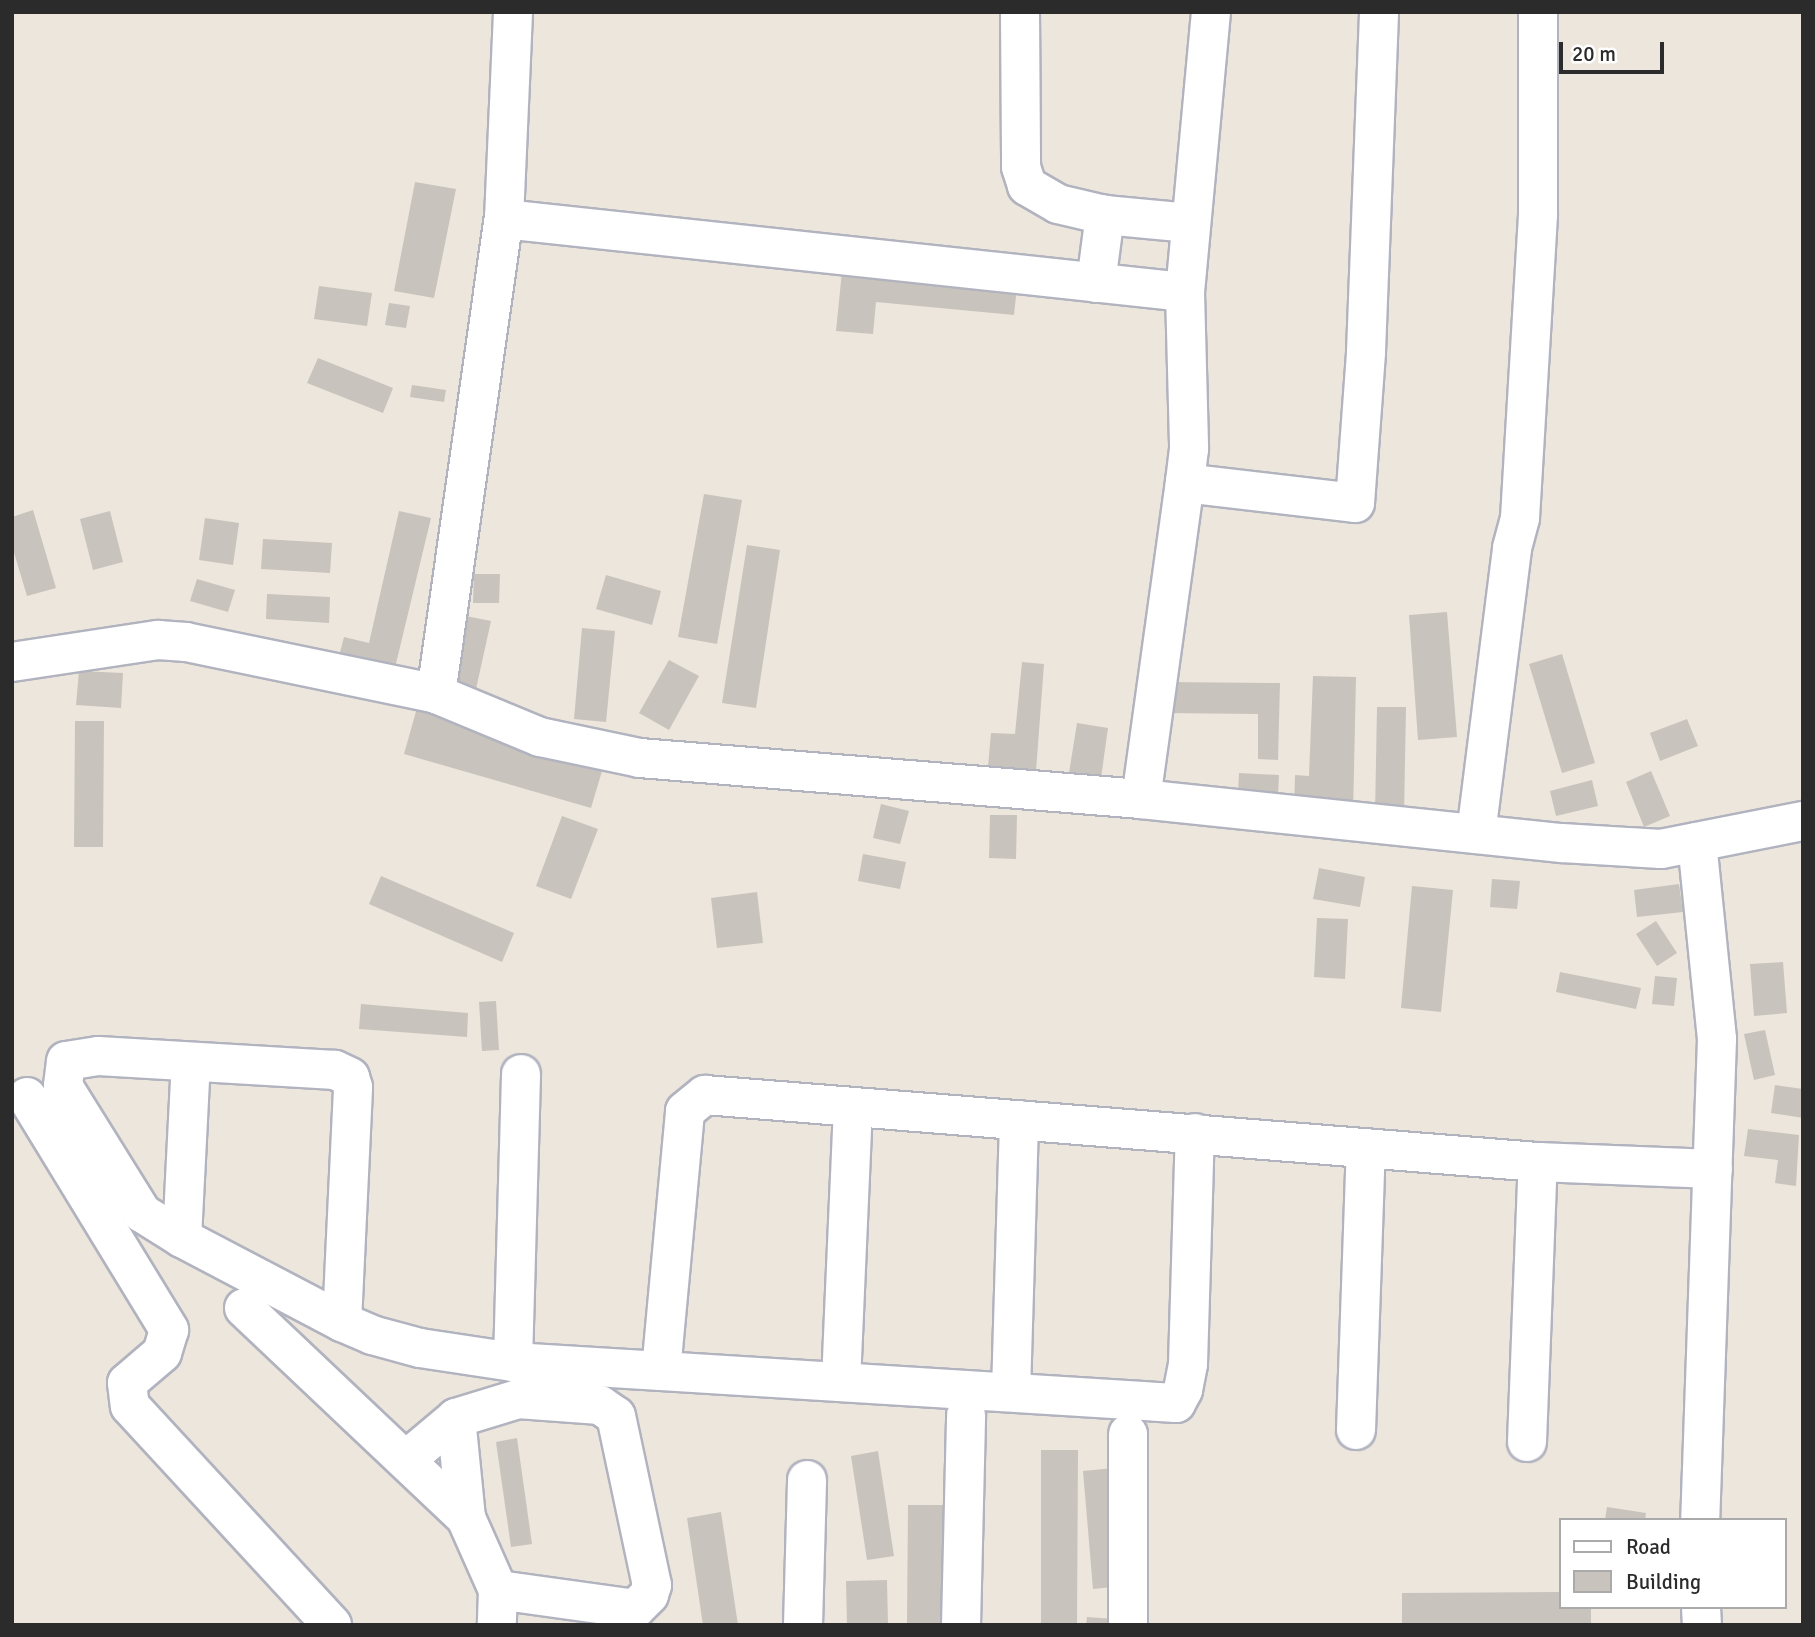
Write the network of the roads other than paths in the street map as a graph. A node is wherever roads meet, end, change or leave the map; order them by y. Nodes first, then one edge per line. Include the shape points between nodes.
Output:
1 (513, 12) edge
2 (1020, 12) edge
3 (1211, 12) edge
4 (1379, 12) edge
5 (1538, 12) edge
6 (504, 219) junction
7 (1103, 228) junction
8 (1188, 255) junction
9 (1096, 283) junction
10 (1185, 483) junction
11 (12, 662) edge
12 (436, 694) junction
13 (1141, 799) junction
14 (1803, 821) edge
15 (1476, 834) junction
16 (1697, 842) junction
17 (191, 1062) junction
18 (521, 1074) dead end
19 (27, 1097) dead end
20 (853, 1107) junction
21 (1019, 1120) junction
22 (1195, 1133) junction
23 (1366, 1148) junction
24 (1538, 1162) junction
25 (1713, 1169) junction
26 (182, 1238) junction
27 (244, 1308) dead end
28 (342, 1322) junction
29 (513, 1363) junction
30 (661, 1371) junction
31 (841, 1382) junction
32 (1011, 1392) junction
33 (966, 1415) dead end
34 (456, 1419) junction
35 (1356, 1430) dead end
36 (1128, 1434) dead end
37 (1527, 1443) dead end
38 (406, 1460) junction
39 (807, 1480) dead end
40 (466, 1518) junction
41 (1700, 1518) edge
42 (497, 1607) edge
43 (332, 1625) edge
44 (803, 1625) edge
45 (961, 1625) edge
46 (1128, 1625) edge

1 - 6 street
2 - 7 street via 1024,181
3 - 8 street
4 - 10 street via 1356,503
5 - 15 street via 1538,215 1520,518 1512,548
6 - 9 street
6 - 12 street
7 - 8 street
7 - 9 street
8 - 9 street
8 - 10 street via 1189,449
10 - 13 street
11 - 12 street via 158,640 186,642
12 - 13 street via 540,737 640,758
13 - 15 street
14 - 16 street
15 - 16 street via 1661,849
16 - 25 street via 1717,1039
17 - 26 street
17 - 26 street via 78,1056 66,1061 62,1073 63,1086 142,1213
17 - 28 street via 335,1070 350,1077
18 - 29 street
19 - 43 street via 169,1329 162,1353 127,1382 130,1406
20 - 21 street
20 - 30 street via 705,1096 685,1111
20 - 31 street
21 - 22 street
21 - 32 street
22 - 23 street
22 - 32 street via 1188,1363 1184,1390 1176,1403
23 - 24 street
23 - 35 street
24 - 25 street
24 - 37 street
25 - 41 street
26 - 28 street
27 - 38 street
28 - 29 street via 421,1348
29 - 30 street
30 - 31 street
31 - 32 street
33 - 45 street
34 - 38 street
34 - 40 street
34 - 42 street via 518,1399 600,1405 616,1416 652,1585 649,1595 635,1609
36 - 46 street
38 - 40 street
39 - 44 street
40 - 42 street

